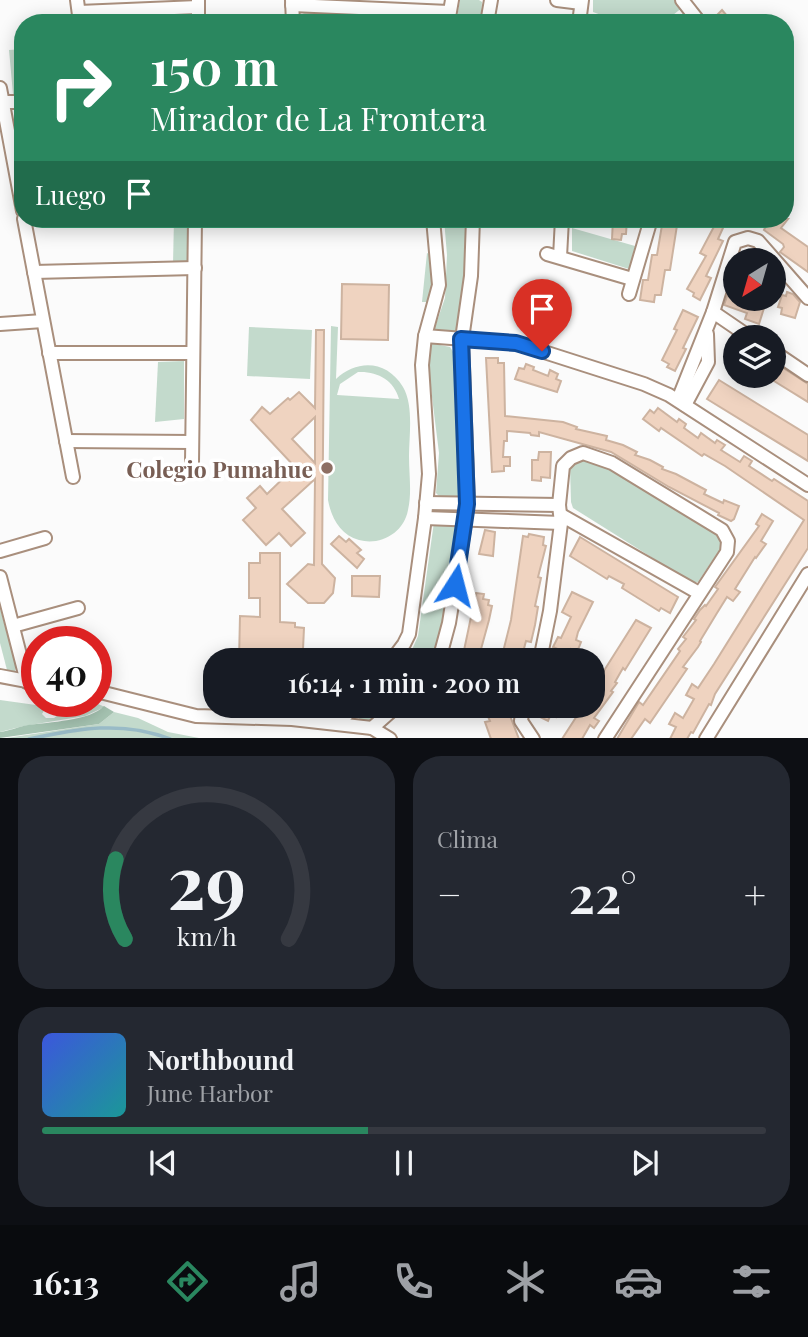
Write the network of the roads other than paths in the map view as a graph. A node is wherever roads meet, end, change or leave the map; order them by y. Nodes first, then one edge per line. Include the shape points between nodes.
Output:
1 (557, 0) edge
2 (682, 0) edge
3 (582, 1) edge
4 (292, 2) edge
5 (198, 4) edge
6 (79, 11) edge
7 (450, 12) edge
8 (693, 14) edge
9 (0, 88) edge
10 (2, 102) edge
11 (14, 161) edge
12 (26, 228) edge
13 (195, 228) edge
14 (434, 228) edge
15 (473, 228) edge
16 (560, 228) edge
17 (648, 228) edge
18 (195, 268) junction
19 (34, 272) junction
20 (632, 279) junction
21 (629, 294) dead end
22 (808, 298) edge
23 (713, 312) junction
24 (43, 321) junction
25 (0, 324) edge
26 (732, 325) edge
27 (425, 336) junction
28 (461, 339) junction
29 (50, 353) junction
30 (192, 353) junction
31 (786, 360) edge
32 (808, 375) edge
33 (681, 403) junction
34 (66, 442) junction
35 (192, 442) junction
36 (192, 463) dead end
37 (73, 477) dead end
38 (808, 485) edge
39 (426, 503) junction
40 (467, 504) junction
41 (560, 514) junction
42 (425, 517) junction
43 (465, 520) junction
44 (45, 538) dead end
45 (0, 551) edge
46 (808, 574) edge
47 (0, 577) edge
48 (699, 593) junction
49 (78, 608) dead end
50 (13, 626) junction
51 (401, 648) edge
52 (442, 648) edge
53 (542, 648) edge
54 (21, 650) edge
55 (1, 673) edge
56 (21, 679) edge
57 (112, 695) edge
58 (344, 718) edge
59 (383, 718) edge
60 (520, 718) edge
61 (339, 724) junction
62 (372, 728) junction
63 (390, 738) edge
64 (533, 738) edge
65 (605, 738) edge
66 (706, 738) edge

1 - 3 street
2 - 8 street
4 - 7 street
5 - 6 street
9 - 10 street
10 - 11 street
12 - 19 street
13 - 18 street
14 - 27 street via 439,285
15 - 28 street
16 - 20 street via 554,256
17 - 20 street
18 - 19 street
18 - 30 street
19 - 24 street
20 - 21 street
22 - 23 street via 758,241 743,238 735,243
23 - 26 street
23 - 33 street
24 - 25 street
24 - 29 street
27 - 28 street
27 - 39 street
28 - 33 street via 516,343 644,384
28 - 40 street
29 - 30 street
29 - 34 street
30 - 35 street
31 - 32 street
33 - 38 street
34 - 35 street
34 - 37 street
35 - 36 street
39 - 40 street
39 - 42 street
40 - 41 street
40 - 43 street
41 - 43 street
41 - 48 street
41 - 48 street via 563,466 571,458 583,453 612,463 726,535 727,552
41 - 53 street
42 - 43 street
42 - 51 street via 409,634
43 - 52 street
44 - 45 street
46 - 66 street
47 - 50 street
48 - 65 street
49 - 50 street
50 - 54 street
55 - 56 street
57 - 61 street via 196,716
58 - 61 street
59 - 62 street
60 - 64 street
61 - 62 street
62 - 63 street

